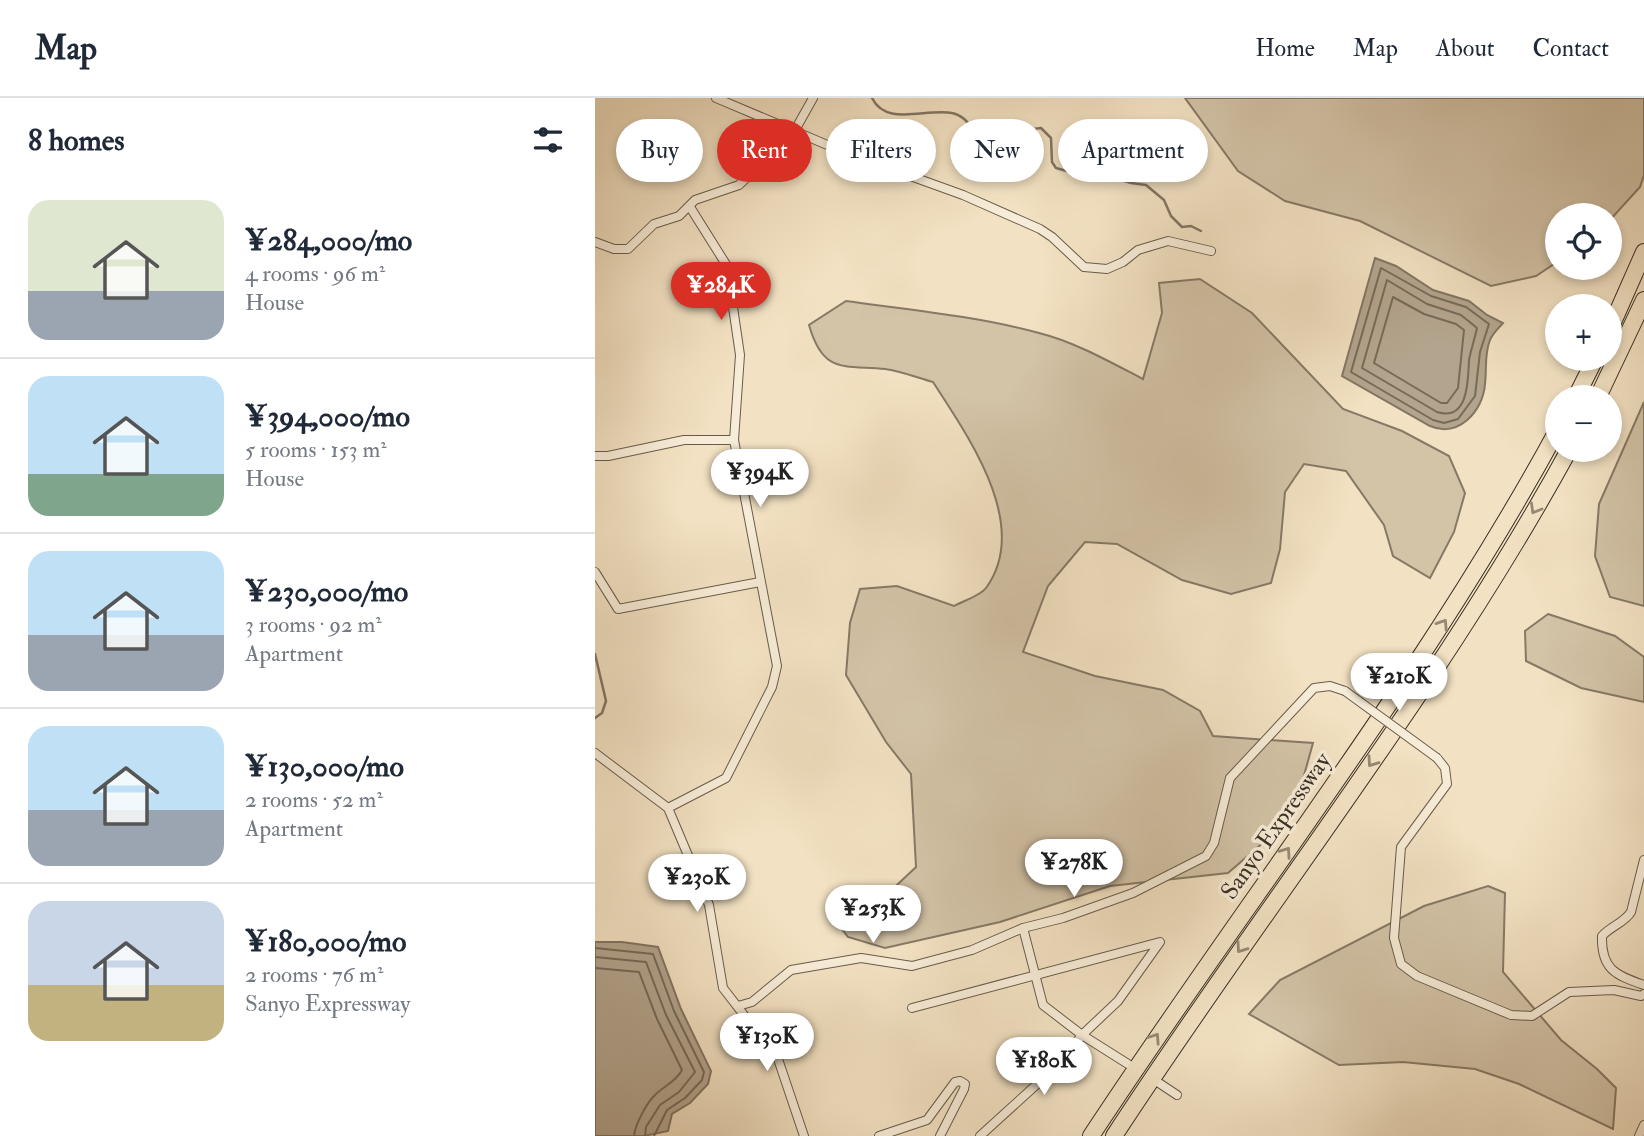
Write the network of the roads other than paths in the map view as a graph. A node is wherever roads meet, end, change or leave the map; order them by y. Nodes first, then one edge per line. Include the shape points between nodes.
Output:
1 (716, 98) edge
2 (813, 98) edge
3 (765, 119) edge
4 (802, 119) edge
5 (812, 138) edge
6 (742, 182) edge
7 (690, 207) junction
8 (595, 242) edge
9 (1211, 251) dead end
10 (1644, 252) edge
11 (1644, 300) edge
12 (1622, 302) edge
13 (1604, 385) edge
14 (734, 440) junction
15 (1545, 452) edge
16 (595, 456) edge
17 (1562, 462) edge
18 (595, 572) edge
19 (760, 582) junction
20 (595, 753) edge
21 (668, 808) junction
22 (1644, 860) edge
23 (1023, 928) junction
24 (1035, 975) junction
25 (1644, 985) edge
26 (1644, 994) edge
27 (739, 1006) junction
28 (912, 1009) dead end
29 (1082, 1035) junction
30 (1128, 1063) dead end
31 (1159, 1083) dead end
32 (1177, 1095) dead end
33 (1644, 1125) edge
34 (804, 1136) edge
35 (879, 1136) edge
36 (940, 1136) edge
37 (980, 1136) edge
38 (1091, 1136) edge
39 (1114, 1136) edge
40 (1639, 1136) edge

1 - 3 street
2 - 4 street
5 - 9 street via 1040,229 1084,267 1107,269 1138,250 1167,241
6 - 7 street via 695,200
7 - 8 street via 654,224 628,249 614,250
7 - 14 street via 727,266 740,355
10 - 12 highway
11 - 13 highway
14 - 16 street via 684,440
14 - 19 street
38 -> 15 highway, Sanyo Expressway via 1415,667 1499,537
17 -> 39 highway, Sanyo Expressway via 1430,679
18 - 19 street via 618,609
19 - 21 street via 775,644 777,666 772,687 726,778
20 - 21 street
21 - 27 street via 709,905 723,988
22 - 25 street via 1631,912 1602,936 1601,956 1628,981
23 - 24 street
23 - 26 street, bridge via 1133,893 1206,856 1230,778 1314,688 1330,686 1345,691 1445,768 1447,784 1401,847 1394,938 1401,964 1417,976 1511,1015 1532,1016 1569,992
23 - 27 street via 972,950 912,966 861,958 791,970 752,1002
24 - 28 street
24 - 29 street via 1042,1005
24 - 29 street via 1160,942 1118,1001
27 - 34 street via 778,1059
29 - 30 street
29 - 37 street via 1058,1065
31 - 32 street
33 - 40 street
35 - 36 street via 927,1120 960,1081 964,1089

